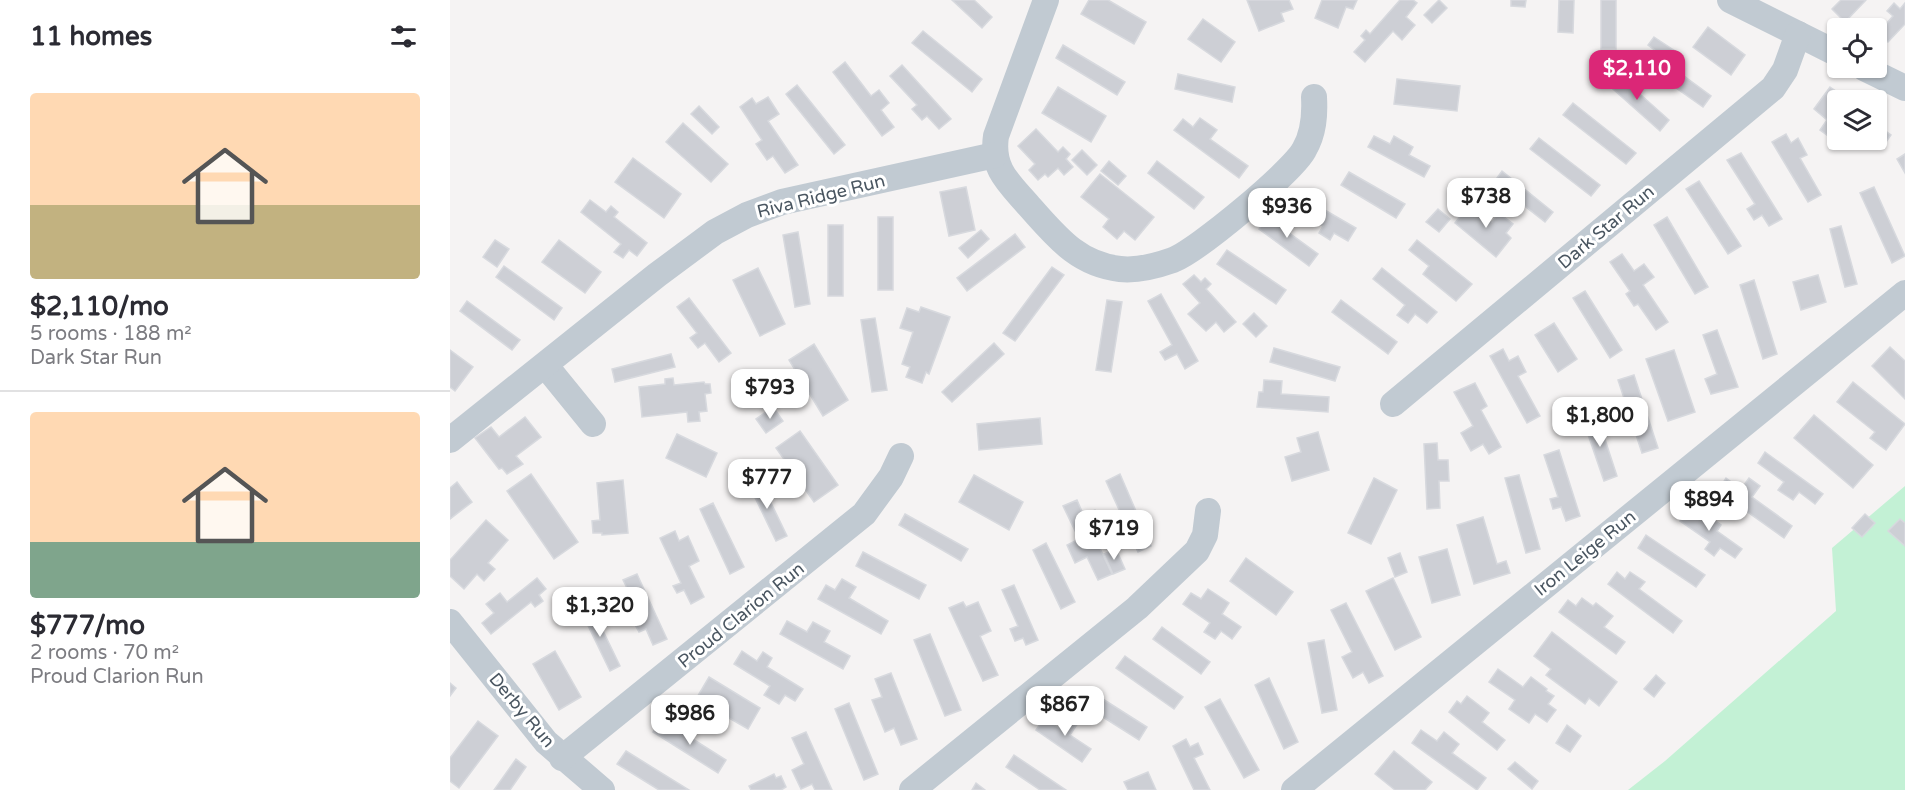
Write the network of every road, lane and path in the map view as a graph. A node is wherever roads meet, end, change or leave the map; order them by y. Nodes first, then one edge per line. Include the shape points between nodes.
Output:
1 (1046, 0) edge
2 (1730, 0) edge
3 (1798, 34) junction
4 (1827, 48) edge
5 (1884, 78) edge
6 (1905, 88) edge
7 (1314, 97) dead end
8 (995, 155) junction
9 (1905, 293) edge
10 (544, 365) junction
11 (1393, 404) dead end
12 (593, 424) dead end
13 (450, 440) edge
14 (901, 456) dead end
15 (1208, 511) dead end
16 (450, 622) edge
17 (562, 758) junction
18 (602, 790) edge
19 (912, 790) edge
20 (1294, 790) edge

1 - 8 street via 996,136
2 - 3 street
3 - 4 street
3 - 11 street, Dark Star Run via 1785,70 1773,88
5 - 6 street
7 - 8 street via 1311,135 1291,168 1197,246 1174,259 1144,268 1102,266 1062,243 1000,172
8 - 10 street, Riva Ridge Run via 782,202 747,215 715,232 657,274
9 - 20 street, Iron Leige Run
10 - 12 street
10 - 13 street, Riva Ridge Run
14 - 17 street, Proud Clarion Run via 864,514
15 - 19 street via 1205,536 1197,551 1137,608
16 - 17 street, Derby Run
17 - 18 street, Derby Run

